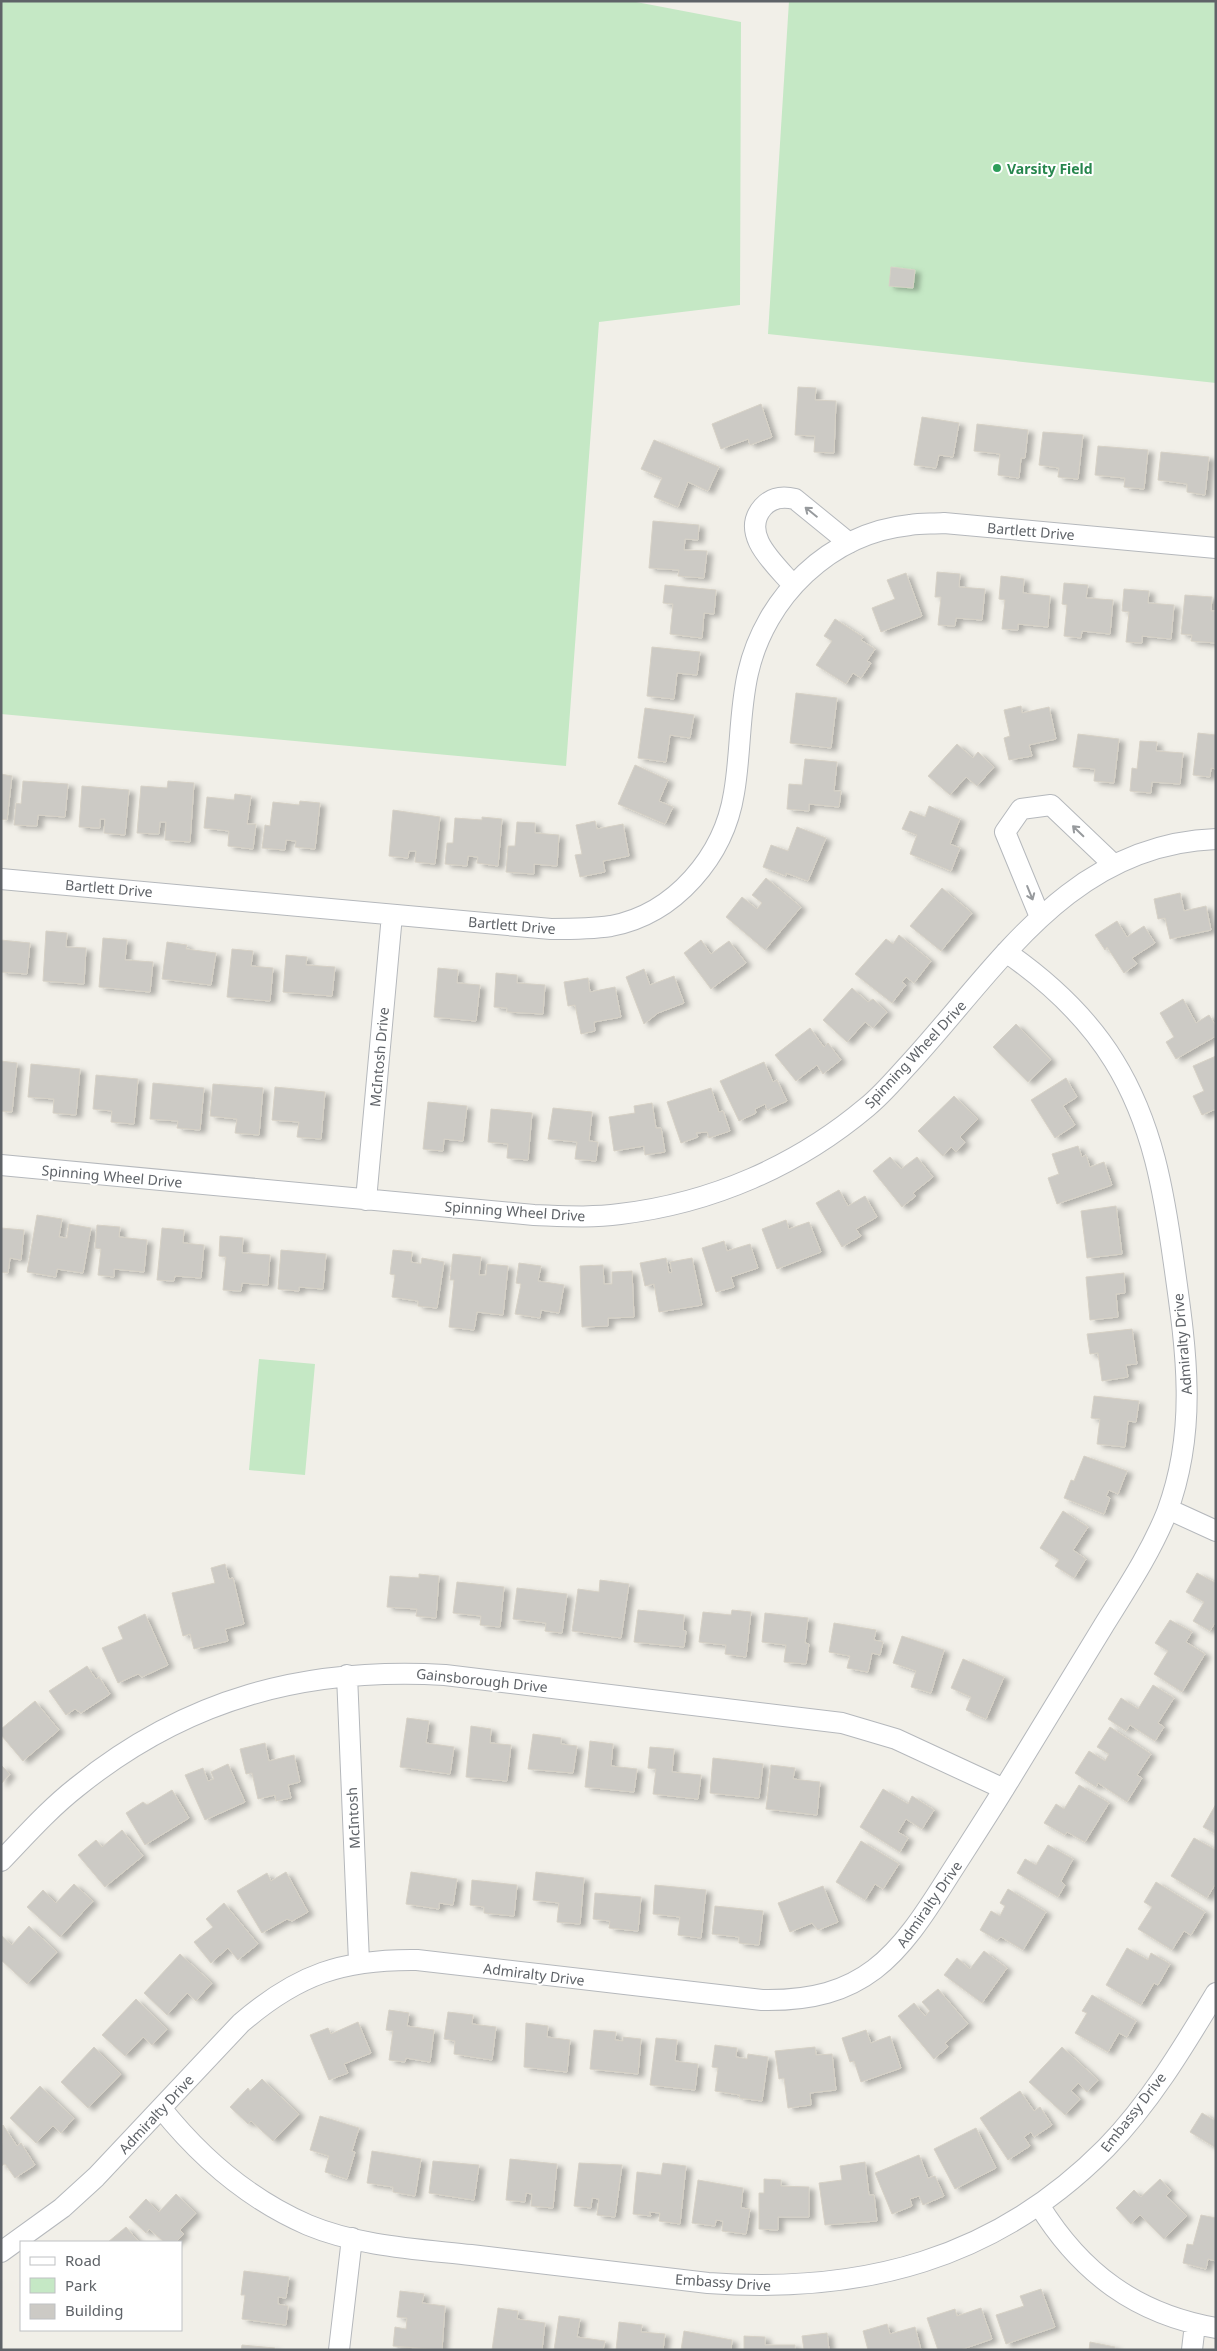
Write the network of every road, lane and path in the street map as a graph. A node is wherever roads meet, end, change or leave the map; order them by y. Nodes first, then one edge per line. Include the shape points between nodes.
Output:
1 (848, 543) junction
2 (1216, 548) edge
3 (793, 585) junction
4 (1216, 839) edge
5 (1114, 865) junction
6 (1, 878) edge
7 (392, 915) junction
8 (1040, 917) junction
9 (1006, 952) junction
10 (1, 1166) edge
11 (366, 1200) junction
12 (1168, 1509) junction
13 (1216, 1531) edge
14 (347, 1674) junction
15 (1004, 1789) junction
16 (1, 1861) edge
17 (359, 1962) junction
18 (1216, 1993) edge
19 (161, 2108) junction
20 (1039, 2205) junction
21 (352, 2238) junction
22 (1, 2252) edge
23 (1195, 2324) junction
24 (1216, 2328) edge
25 (339, 2350) edge
26 (1192, 2350) edge

1 - 2 street, Bartlett Drive via 878,531 944,523
1 - 3 street, Bartlett Drive
1 -> 3 street via 795,499 784,497 765,504 756,515 756,537
3 - 7 street, Bartlett Drive via 771,612 760,633 748,673 734,793 726,824 706,863 675,895 632,920 581,929
4 - 5 street, Spinning Wheel Drive via 1173,844
5 - 8 street, Spinning Wheel Drive via 1083,882
5 -> 8 street via 1051,805 1021,809 1005,832
6 - 7 street, Bartlett Drive
7 - 11 street, McIntosh Drive
8 - 9 street, Spinning Wheel Drive
9 - 11 street, Spinning Wheel Drive via 921,1051 868,1106 808,1150 732,1188 661,1208 587,1217
9 - 12 street, Admiralty Drive via 1054,989 1098,1037 1128,1086 1153,1148 1162,1185 1188,1373 1183,1448
10 - 11 street, Spinning Wheel Drive
12 - 13 street
12 - 15 street, Admiralty Drive via 1146,1558
14 - 15 street, Gainsborough Drive via 400,1672 445,1675 842,1723 896,1739
14 - 16 street, Gainsborough Drive via 259,1691 197,1713 167,1728 114,1759 77,1786
14 - 17 street, McIntosh
15 - 17 street, Admiralty Drive via 902,1946 862,1979 820,1996 788,2001 762,2000 417,1960
17 - 19 street, Admiralty Drive via 308,1978 264,2004
18 - 20 street, Embassy Drive via 1124,2127 1075,2177
19 - 21 street, Embassy Drive via 204,2157 248,2192 306,2224
19 - 22 street, Admiralty Drive via 62,2208
20 - 21 street, Embassy Drive via 976,2241 917,2265 860,2279 790,2286 708,2283 392,2246
20 - 23 street via 1065,2243 1104,2281 1151,2309
21 - 25 street
23 - 24 street
23 - 26 street

